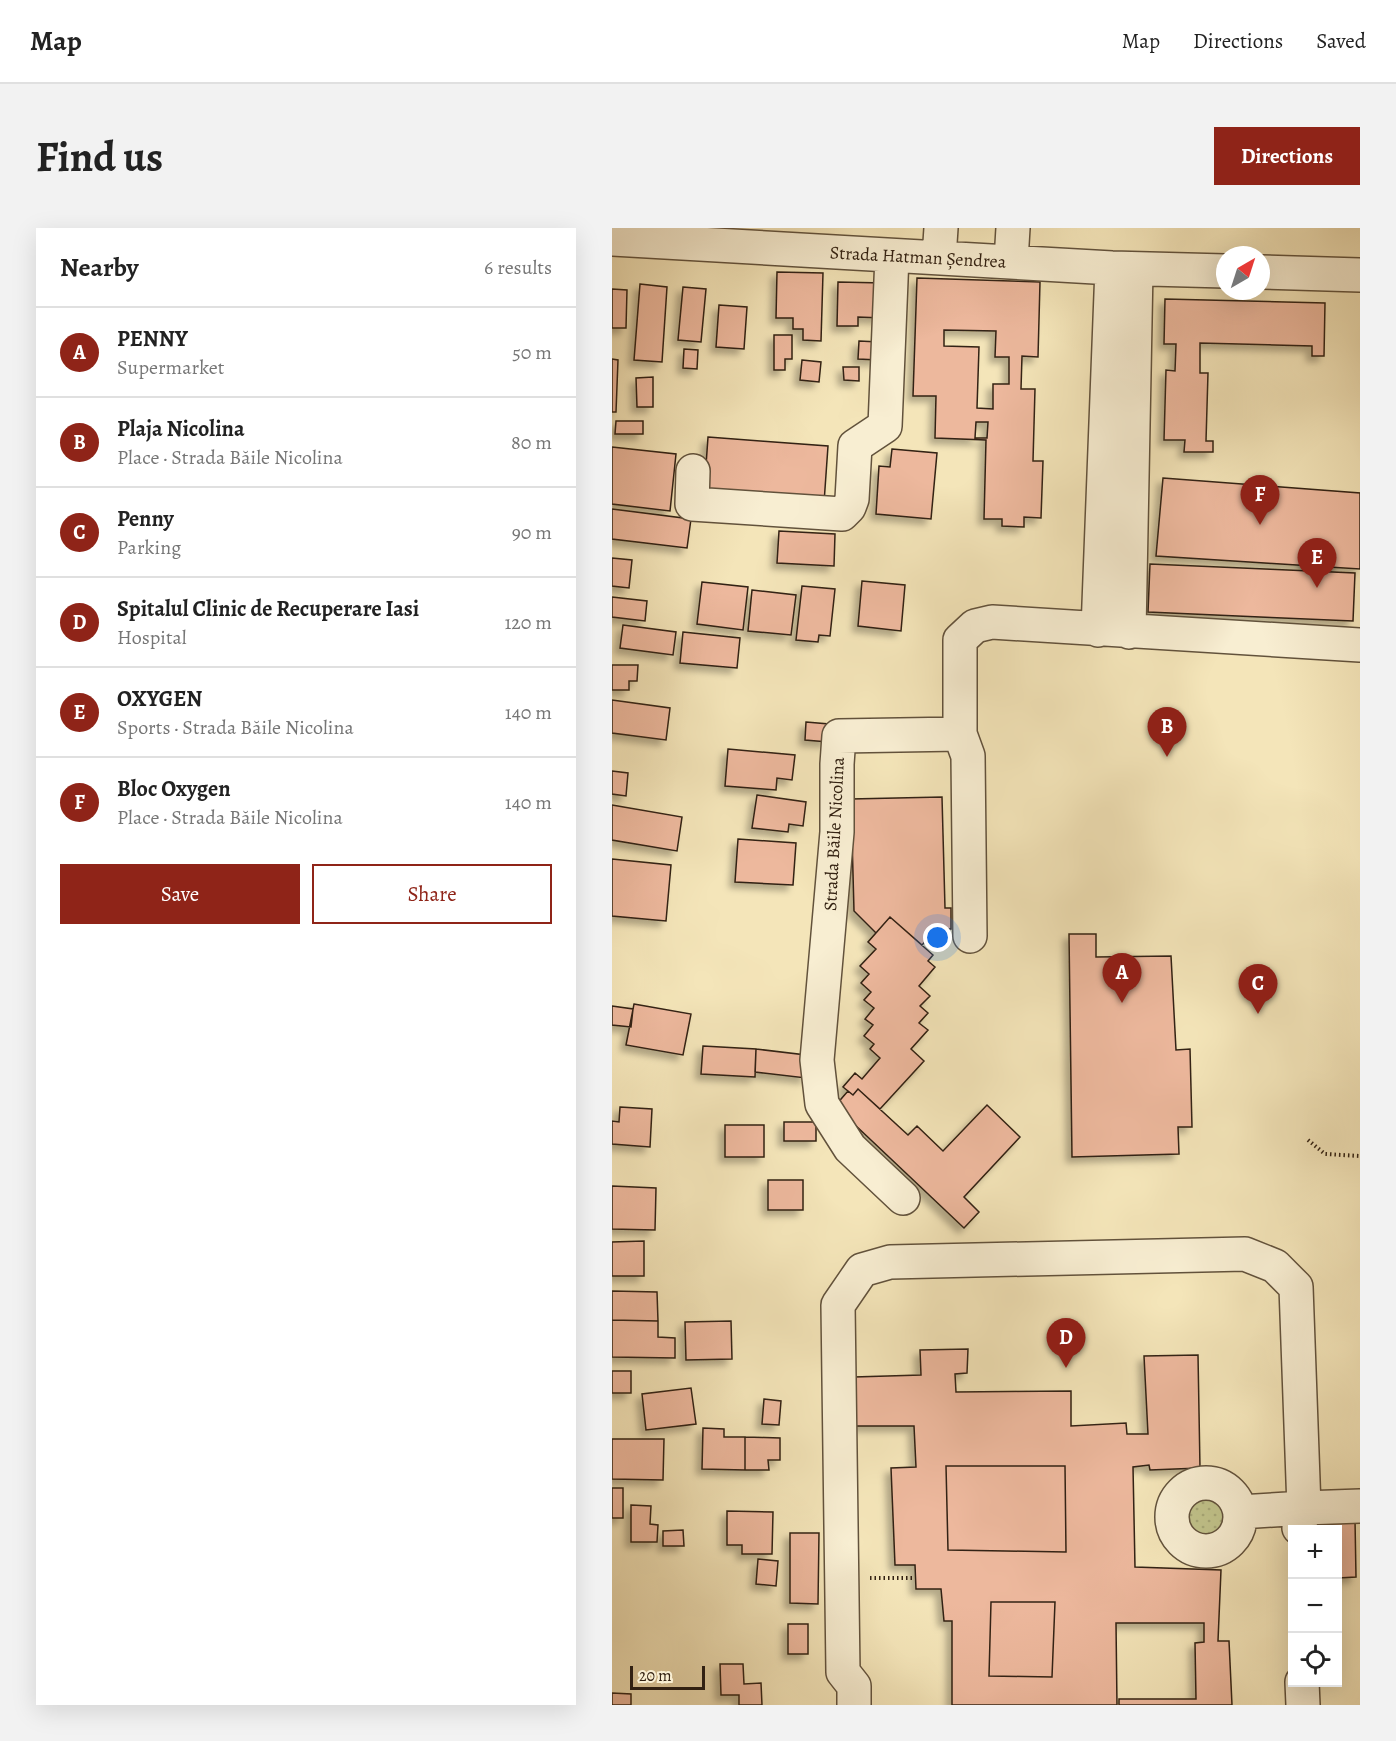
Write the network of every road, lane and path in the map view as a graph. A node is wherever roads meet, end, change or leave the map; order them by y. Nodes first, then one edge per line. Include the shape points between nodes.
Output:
1 (1013, 228) edge
2 (612, 239) edge
3 (940, 243) edge
4 (892, 256) junction
5 (1011, 261) junction
6 (1124, 269) junction
7 (1216, 271) edge
8 (1270, 272) edge
9 (1360, 275) edge
10 (693, 471) dead end
11 (1114, 631) junction
12 (1360, 645) edge
13 (960, 734) junction
14 (970, 936) dead end
15 (1308, 1140) dead end
16 (1360, 1155) edge
17 (903, 1198) dead end
18 (1360, 1506) edge
19 (1240, 1512) dead end
20 (1301, 1519) edge
21 (842, 1578) junction
22 (915, 1578) dead end
23 (1302, 1687) edge
24 (854, 1705) edge
25 (1303, 1705) edge

1 - 5 street
2 - 4 street, Strada Hatman Șendrea
3 - 4 street, Strada Hatman Șendrea
3 - 5 street, Strada Hatman Șendrea
4 - 10 street via 885,426 855,446 849,507 842,514 692,504
5 - 6 street, Strada Hatman Șendrea
6 - 7 street, Strada Hatman Șendrea
6 - 11 street
8 - 9 street
11 - 12 street
11 - 13 street via 992,622 975,626 960,640
13 - 14 street via 968,756
13 - 17 street, Strada Băile Nicolina via 839,736 837,832 817,1060 822,1104 850,1148
15 - 16 path via 1325,1154
18 - 20 street
19 - 20 street
20 - 21 street via 1296,1287 1275,1266 1245,1254 890,1262 862,1270 838,1305
21 - 22 path
21 - 24 street via 843,1672 854,1686
23 - 25 street

